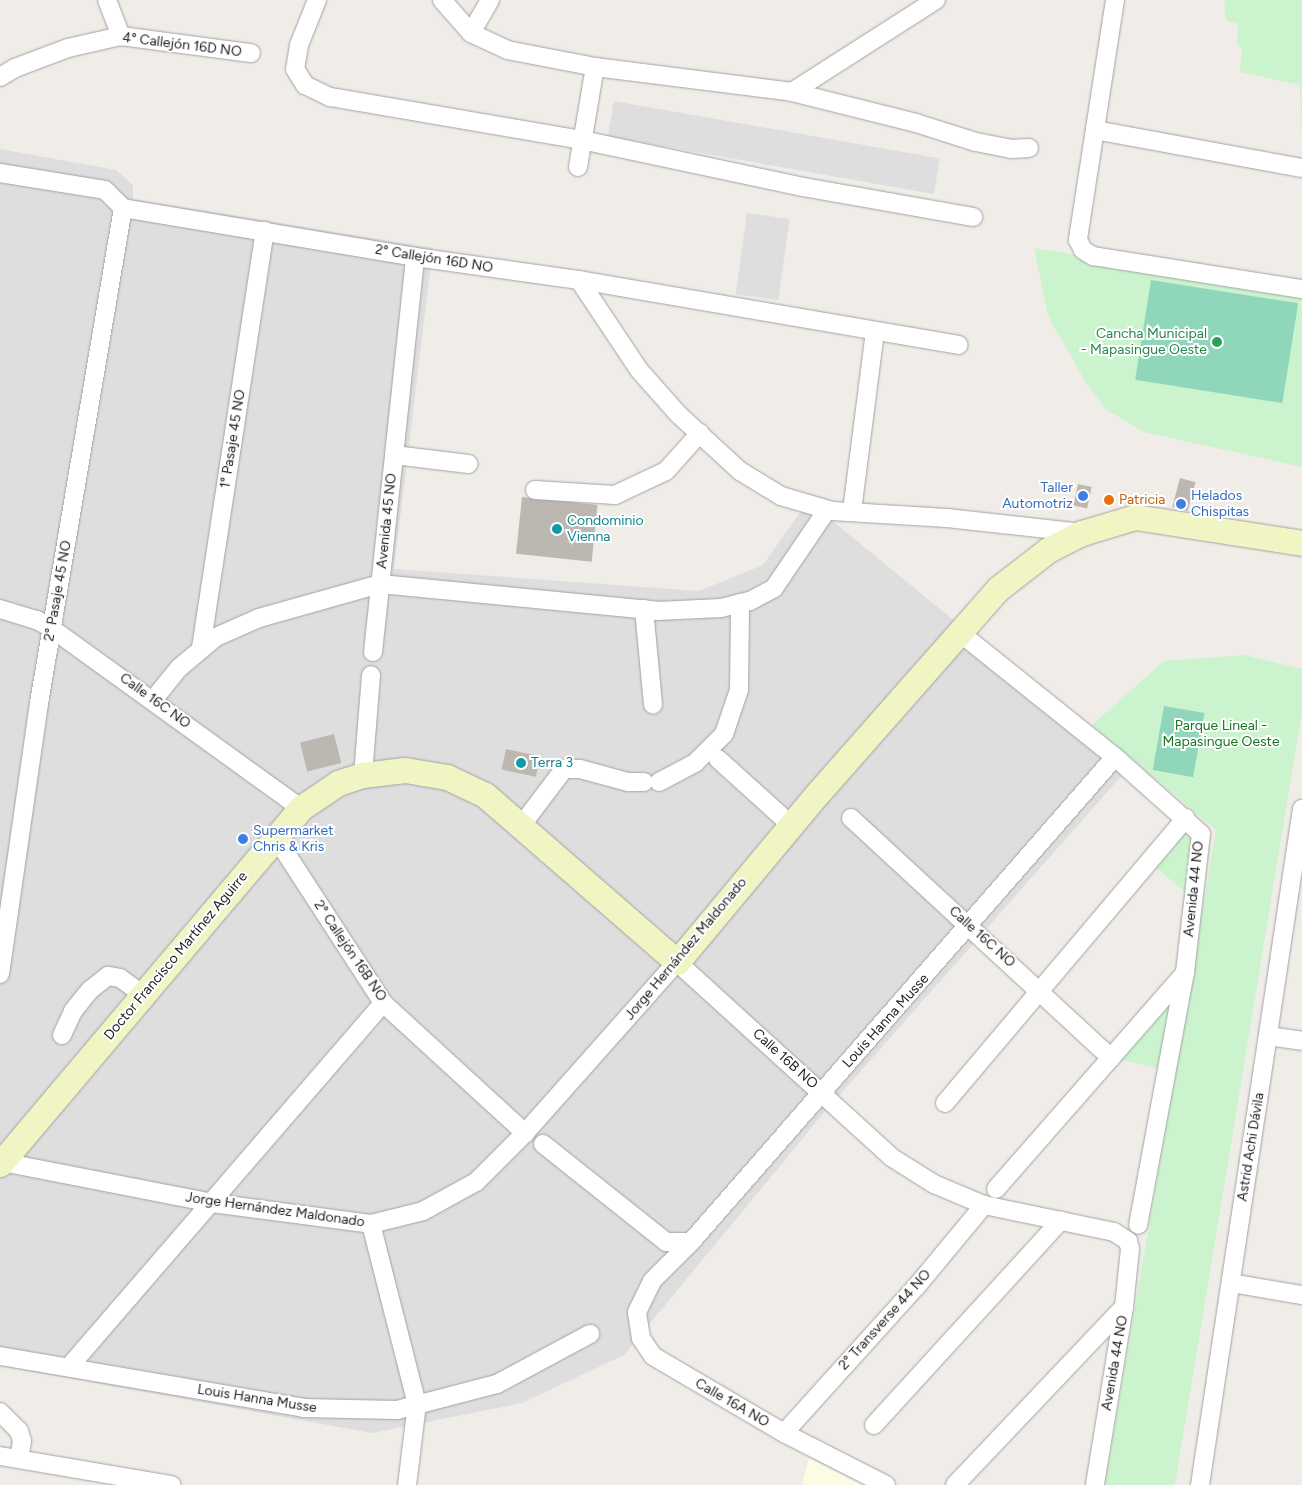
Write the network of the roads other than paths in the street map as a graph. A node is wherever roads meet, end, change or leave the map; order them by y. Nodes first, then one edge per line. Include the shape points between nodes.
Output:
1 (316, 0) edge
2 (442, 0) edge
3 (490, 0) edge
4 (936, 0) edge
5 (1114, 0) edge
6 (113, 5) edge
7 (470, 33) junction
8 (121, 36) junction
9 (251, 53) dead end
10 (595, 68) junction
11 (0, 78) edge
12 (792, 92) junction
13 (1095, 130) junction
14 (582, 140) junction
15 (1029, 148) dead end
16 (578, 167) dead end
17 (1302, 168) edge
18 (0, 173) edge
19 (123, 208) junction
20 (973, 217) dead end
21 (265, 231) junction
22 (415, 257) junction
23 (579, 280) junction
24 (1302, 290) edge
25 (875, 332) junction
26 (958, 345) dead end
27 (700, 434) junction
28 (394, 455) junction
29 (468, 464) dead end
30 (534, 490) dead end
31 (827, 510) junction
32 (852, 512) junction
33 (1082, 532) junction
34 (1302, 543) edge
35 (380, 584) junction
36 (740, 604) junction
37 (644, 609) junction
38 (0, 610) edge
39 (51, 628) junction
40 (959, 632) junction
41 (201, 648) junction
42 (373, 652) dead end
43 (371, 675) dead end
44 (153, 700) junction
45 (653, 705) dead end
46 (1115, 757) junction
47 (718, 759) dead end
48 (363, 775) junction
49 (485, 796) joint
50 (302, 808) junction
51 (1302, 809) edge
52 (851, 818) dead end
53 (1186, 818) junction
54 (791, 825) junction
55 (521, 826) junction
56 (276, 838) junction
57 (970, 927) junction
58 (677, 962) junction
59 (1186, 972) junction
60 (0, 974) edge
61 (1038, 989) junction
62 (143, 996) junction
63 (383, 1003) junction
64 (62, 1035) dead end
65 (1268, 1036) junction
66 (1302, 1042) edge
67 (1111, 1058) junction
68 (822, 1092) junction
69 (945, 1103) dead end
70 (525, 1133) junction
71 (543, 1144) dead end
72 (1, 1163) edge
73 (996, 1189) dead end
74 (212, 1203) junction
75 (984, 1205) junction
76 (1061, 1220) junction
77 (371, 1224) junction
78 (1138, 1225) dead end
79 (1128, 1241) joint
80 (691, 1242) junction
81 (652, 1281) joint
82 (1231, 1283) junction
83 (1302, 1294) edge
84 (1124, 1307) junction
85 (590, 1334) dead end
86 (0, 1356) edge
87 (69, 1368) junction
88 (417, 1404) junction
89 (0, 1412) edge
90 (874, 1425) dead end
91 (784, 1433) junction
92 (0, 1456) edge
93 (19, 1459) junction
94 (172, 1485) edge
95 (407, 1485) edge
96 (886, 1485) edge
97 (954, 1485) edge
98 (1095, 1485) edge
99 (1200, 1485) edge

1 - 14 street via 299,45 295,69 305,85 330,97
2 - 7 street
3 - 7 street
4 - 12 street
5 - 13 street
6 - 8 street
7 - 10 street via 507,50
8 - 9 street, 4° Callejón 16D NO
8 - 11 street, 4° Callejón 16D NO via 68,48 15,68
10 - 12 street
10 - 14 street
12 - 15 street via 916,123 976,142 1011,149
13 - 17 street
13 - 24 street via 1078,240 1083,250 1093,256
14 - 16 street
14 - 20 street via 803,187
18 - 19 street via 106,190
19 - 21 street, 2° Callejón 16D NO
19 - 39 street, 2° Pasaje 45 NO
21 - 22 street, 2° Callejón 16D NO
21 - 41 street, 1° Pasaje 45 NO
22 - 23 street, 2° Callejón 16D NO
22 - 28 street, Avenida 45 NO
23 - 25 street, 2° Callejón 16D NO
23 - 27 street via 639,370 678,415
25 - 26 street, 2° Callejón 16D NO
25 - 32 street
27 - 30 street via 666,471 616,495
27 - 31 street via 760,484 781,496
28 - 29 street
28 - 35 street, Avenida 45 NO
31 - 32 street
31 - 36 street via 774,588
32 - 33 street
33 - 34 street, Jorge Hernández Maldonado via 1135,517
33 - 40 street, Jorge Hernández Maldonado via 1048,550 999,588
35 - 37 street
35 - 41 street, Avenida 45 NO via 259,618
35 - 42 street
36 - 37 street via 721,608
36 - 55 street via 739,690 724,734 695,763 651,782 628,782 580,769 564,769
37 - 45 street
38 - 39 street, Calle 16C NO via 37,620
39 - 44 street, Calle 16C NO
39 - 60 street, 2° Pasaje 45 NO
40 - 46 street, Avenida 44 NO
40 - 54 street, Jorge Hernández Maldonado
41 - 44 street, Avenida 45 NO via 179,668
43 - 48 street
44 - 50 street, Calle 16C NO
46 - 53 street, Avenida 44 NO
46 - 57 street, Louis Hanna Musse
47 - 54 street
48 - 49 street, Doctor Francisco Martínez Aguirre via 405,770 447,777
48 - 50 street, Doctor Francisco Martínez Aguirre via 338,783
49 - 55 street, Calle 16B NO
50 - 56 street, Doctor Francisco Martínez Aguirre
51 - 65 street, Astrid Achi Dávila
52 - 57 street, Calle 16C NO
53 - 59 street, Avenida 44 NO via 1200,834
53 - 61 street
54 - 58 street, Jorge Hernández Maldonado
55 - 58 street, Calle 16B NO
56 - 62 street, Doctor Francisco Martínez Aguirre
56 - 63 street, 2° Callejón 16B NO
57 - 61 street, Calle 16C NO
57 - 68 street, Louis Hanna Musse
58 - 68 street, Calle 16B NO
58 - 70 street, Jorge Hernández Maldonado
59 - 67 street
59 - 78 street, Avenida 44 NO
61 - 67 street, Calle 16C NO
61 - 69 street
62 - 64 street via 120,978 108,976 90,990 73,1010
62 - 72 street, Doctor Francisco Martínez Aguirre
63 - 70 street, 2° Callejón 16B NO
63 - 74 street
65 - 66 street
65 - 82 street, Astrid Achi Dávila
67 - 73 street
68 - 75 street, Calle 16B NO via 891,1157 934,1184
68 - 80 street, Louis Hanna Musse
70 - 77 street, Jorge Hernández Maldonado via 476,1182 423,1211
71 - 80 street via 666,1242
72 - 74 street, Jorge Hernández Maldonado
74 - 77 street, Jorge Hernández Maldonado
74 - 87 street
75 - 76 street, Calle 16B NO
75 - 91 street, 2° Transverse 44 NO via 916,1288
76 - 79 street, Calle 16B NO via 1114,1232
76 - 90 street
77 - 88 street
79 - 84 street, Avenida 44 NO
80 - 81 street, Louis Hanna Musse
81 - 91 street, Calle 16A NO via 637,1312 641,1338 653,1356
82 - 83 street
82 - 99 street, Astrid Achi Dávila
84 - 97 street
84 - 98 street, Avenida 44 NO
85 - 88 street, Louis Hanna Musse via 497,1384
86 - 87 street, Louis Hanna Musse
87 - 88 street, Louis Hanna Musse via 303,1408 397,1410
88 - 95 street
89 - 93 street via 19,1431 22,1441
91 - 96 street, Calle 16A NO
92 - 93 street
93 - 94 street

